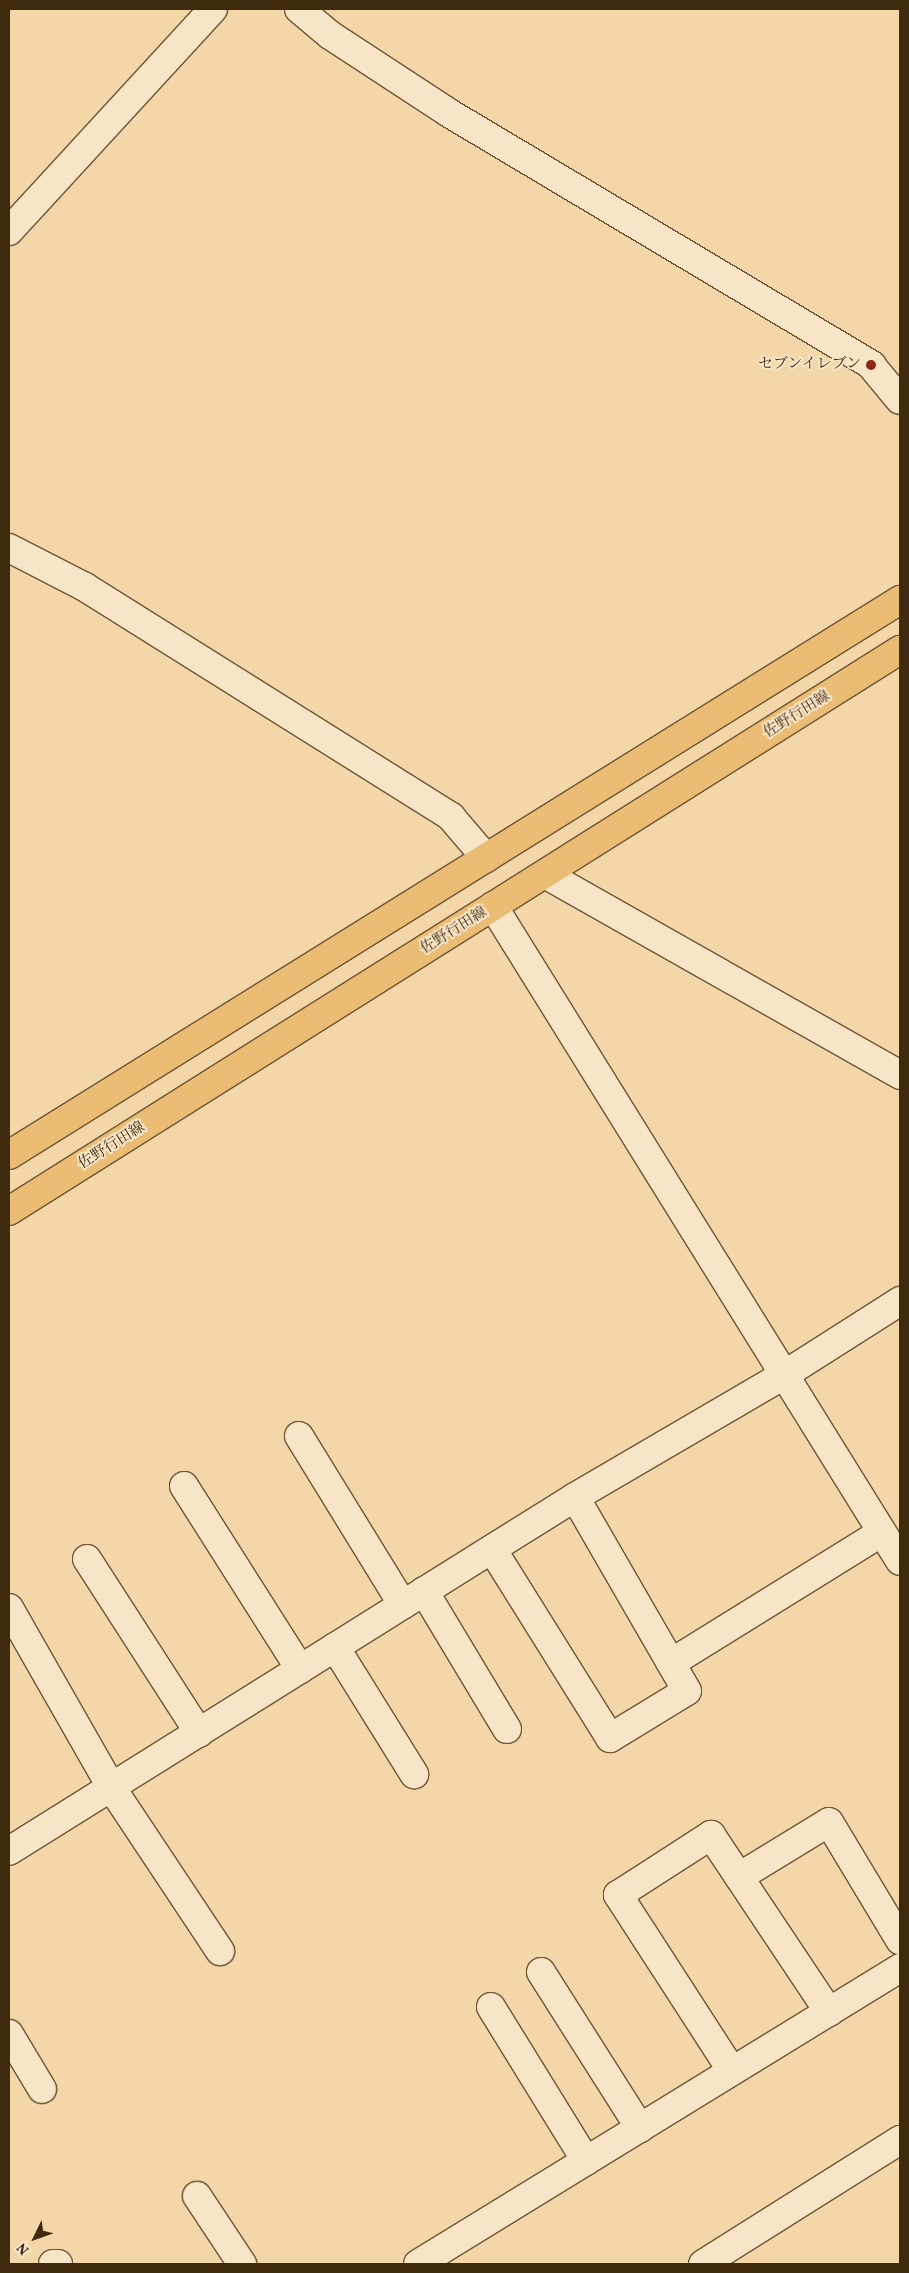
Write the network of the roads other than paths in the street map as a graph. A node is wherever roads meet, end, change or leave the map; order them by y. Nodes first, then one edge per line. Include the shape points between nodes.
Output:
1 (213, 9) edge
2 (298, 9) edge
3 (9, 231) edge
4 (900, 400) edge
5 (9, 548) edge
6 (900, 600) edge
7 (900, 650) edge
8 (486, 858) junction
9 (545, 874) junction
10 (493, 906) junction
11 (900, 1075) edge
12 (9, 1155) edge
13 (9, 1211) edge
14 (900, 1301) edge
15 (784, 1375) junction
16 (299, 1436) dead end
17 (184, 1486) dead end
18 (575, 1498) junction
19 (882, 1532) junction
20 (492, 1549) junction
21 (87, 1559) dead end
22 (900, 1561) edge
23 (414, 1598) junction
24 (9, 1608) edge
25 (335, 1647) junction
26 (671, 1663) junction
27 (300, 1669) junction
28 (507, 1729) dead end
29 (199, 1732) junction
30 (414, 1774) dead end
31 (110, 1787) junction
32 (9, 1851) edge
33 (739, 1877) junction
34 (900, 1940) edge
35 (220, 1951) dead end
36 (900, 1968) edge
37 (541, 1972) dead end
38 (491, 2008) dead end
39 (829, 2012) junction
40 (9, 2034) edge
41 (732, 2072) junction
42 (42, 2089) dead end
43 (640, 2128) junction
44 (900, 2140) edge
45 (586, 2161) junction
46 (197, 2196) dead end
47 (53, 2264) edge
48 (58, 2264) edge
49 (242, 2264) edge
50 (418, 2264) edge
51 (703, 2264) edge

1 - 3 street
2 - 4 street via 330,35 449,112 871,365
5 - 8 street via 85,587 451,817
6 - 8 main road
7 - 9 main road, 佐野行田線
8 - 12 main road
9 - 10 main road, 佐野行田線
9 - 11 street
10 - 13 main road, 佐野行田線
10 - 15 street
14 - 15 street
15 - 18 street
15 - 19 street
16 - 23 street
17 - 27 street
18 - 20 street
18 - 26 street
19 - 22 street
19 - 26 street
20 - 23 street
20 - 26 street via 610,1738 687,1690
21 - 29 street
23 - 25 street
23 - 28 street
24 - 31 street
25 - 27 street
25 - 30 street
27 - 29 street
29 - 31 street
31 - 32 street
31 - 35 street
33 - 34 street via 829,1822
33 - 39 street
33 - 41 street via 711,1835 618,1895
36 - 39 street
37 - 43 street
38 - 45 street
39 - 41 street
40 - 42 street
41 - 43 street
43 - 45 street
44 - 51 street
45 - 50 street
46 - 49 street
47 - 48 street

